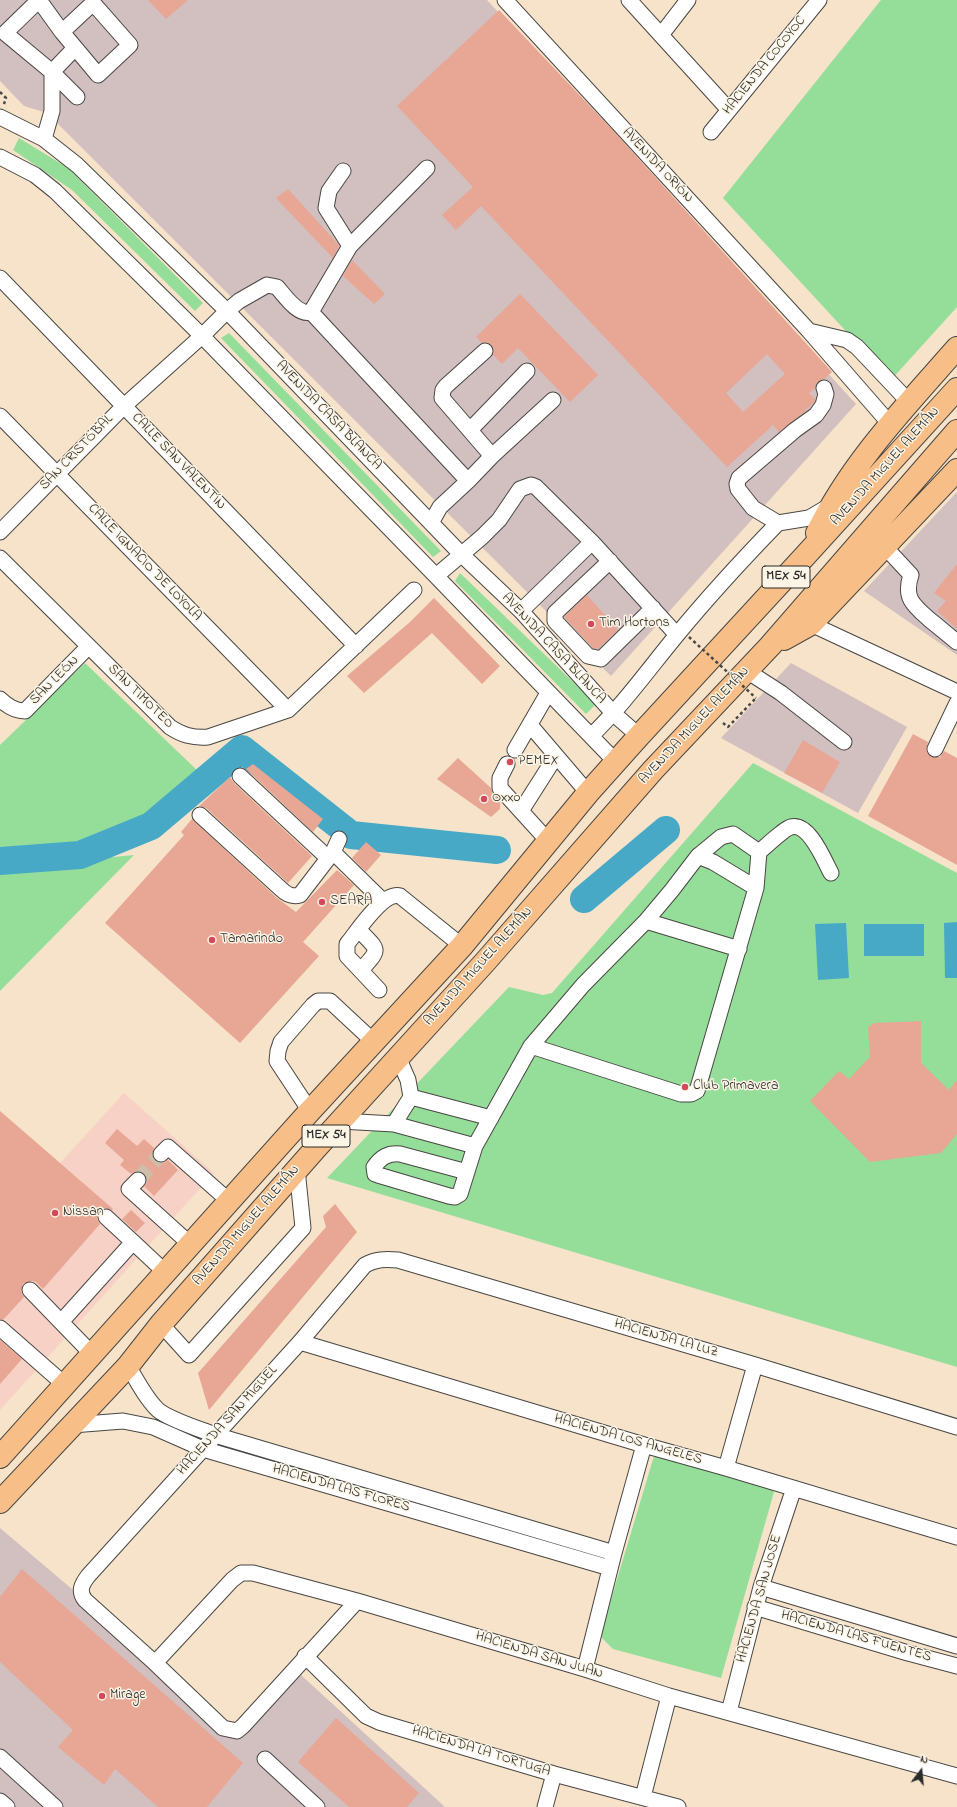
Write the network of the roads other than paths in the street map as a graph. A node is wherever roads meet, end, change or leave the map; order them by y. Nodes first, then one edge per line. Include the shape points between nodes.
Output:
1 (39, 0) edge
2 (505, 0) edge
3 (629, 0) edge
4 (688, 0) edge
5 (819, 0) edge
6 (62, 32) junction
7 (661, 34) junction
8 (74, 49) junction
9 (52, 72) junction
10 (77, 97) dead end
11 (729, 110) junction
12 (0, 118) edge
13 (711, 132) dead end
14 (44, 139) junction
15 (0, 157) edge
16 (427, 168) dead end
17 (343, 171) dead end
18 (350, 246) junction
19 (0, 278) edge
20 (226, 310) junction
21 (311, 312) junction
22 (809, 331) junction
23 (202, 336) junction
24 (957, 348) edge
25 (485, 351) dead end
26 (527, 371) dead end
27 (824, 388) dead end
28 (951, 396) edge
29 (553, 400) dead end
30 (909, 402) junction
31 (124, 406) junction
32 (0, 416) edge
33 (890, 424) junction
34 (470, 430) junction
35 (957, 431) edge
36 (492, 456) junction
37 (957, 470) edge
38 (58, 474) junction
39 (468, 480) junction
40 (831, 505) junction
41 (431, 523) junction
42 (778, 523) junction
43 (0, 532) edge
44 (592, 542) junction
45 (885, 547) junction
46 (461, 554) junction
47 (804, 557) junction
48 (0, 558) edge
49 (610, 561) junction
50 (436, 576) junction
51 (414, 590) dead end
52 (652, 608) junction
53 (521, 611) junction
54 (811, 624) junction
55 (683, 636) junction
56 (957, 642) edge
57 (356, 646) junction
58 (770, 646) junction
59 (88, 647) junction
60 (747, 671) junction
61 (957, 692) edge
62 (548, 693) junction
63 (0, 699) edge
64 (957, 703) edge
65 (288, 710) junction
66 (614, 714) junction
67 (530, 725) junction
68 (591, 736) junction
69 (639, 736) junction
70 (844, 742) dead end
71 (935, 749) dead end
72 (515, 750) dead end
73 (556, 756) junction
74 (616, 762) junction
75 (507, 764) dead end
76 (240, 776) dead end
77 (588, 793) junction
78 (521, 811) junction
79 (200, 815) dead end
80 (549, 842) junction
81 (333, 850) junction
82 (759, 852) junction
83 (698, 856) junction
84 (831, 873) dead end
85 (756, 888) junction
86 (383, 901) junction
87 (646, 921) junction
88 (359, 930) junction
89 (462, 946) junction
90 (739, 949) junction
91 (361, 970) junction
92 (379, 990) dead end
93 (374, 1042) junction
94 (531, 1046) junction
95 (398, 1057) junction
96 (411, 1097) junction
97 (310, 1111) junction
98 (491, 1118) junction
99 (340, 1121) junction
100 (394, 1124) junction
101 (475, 1146) junction
102 (161, 1154) dead end
103 (297, 1169) junction
104 (467, 1172) junction
105 (138, 1180) tunnel mouth
106 (229, 1201) junction
107 (106, 1217) dead end
108 (133, 1242) junction
109 (190, 1244) junction
110 (373, 1260) joint
111 (165, 1272) junction
112 (30, 1290) dead end
113 (61, 1322) junction
114 (161, 1324) junction
115 (0, 1328) edge
116 (300, 1342) junction
117 (92, 1354) junction
118 (755, 1365) junction
119 (128, 1366) junction
120 (65, 1385) junction
121 (72, 1426) junction
122 (957, 1427) edge
123 (216, 1435) junction
124 (644, 1445) junction
125 (203, 1449) junction
126 (0, 1457) edge
127 (726, 1468) junction
128 (794, 1488) junction
129 (0, 1502) edge
130 (957, 1537) edge
131 (614, 1553) junction
132 (610, 1568) junction
133 (761, 1587) junction
134 (357, 1601) junction
135 (755, 1607) junction
136 (914, 1633) junction
137 (957, 1646) edge
138 (908, 1653) junction
139 (305, 1656) junction
140 (155, 1663) junction
141 (957, 1666) edge
142 (585, 1669) junction
143 (669, 1696) junction
144 (729, 1712) junction
145 (0, 1757) edge
146 (265, 1759) dead end
147 (554, 1774) junction
148 (957, 1776) edge
149 (643, 1797) junction
150 (0, 1801) edge
151 (7, 1807) edge
152 (55, 1807) edge
153 (316, 1807) edge
154 (544, 1807) edge
155 (678, 1807) edge

1 - 6 street
1 - 9 street via 5,34
2 - 22 street, AVENIDA ORIÓN
3 - 7 street
4 - 7 street
5 - 11 street, HACIENDA COCOYOC
6 - 8 street
6 - 8 street via 94,3 130,45 98,75
7 - 11 street
8 - 9 street
9 - 10 street
9 - 14 street via 52,111
11 - 13 street, HACIENDA COCOYOC
12 - 14 street, AVENIDA CASA BLANCA
14 - 20 street, AVENIDA CASA BLANCA via 77,165
15 - 23 street via 35,175 55,191
16 - 18 street
17 - 18 street via 330,191 326,208
18 - 21 street
19 - 31 street, CALLE SAN VALENTÍN
20 - 21 street, SAN CRISTÓBAL via 267,285 277,287 301,312
20 - 23 street, SAN CRISTÓBAL
20 - 41 street, AVENIDA CASA BLANCA
21 - 39 street
22 - 30 street via 847,340 857,347
22 - 33 street, AVENIDA ORIÓN
23 - 31 street, SAN CRISTÓBAL
23 - 50 street
24 - 30 highway
25 - 34 street via 443,390 442,398
26 - 34 street
27 - 42 street via 824,405 816,415 739,478 738,488 753,508
28 - 47 highway, AVENIDA MIGUEL ALEMÁN / MEX 54
29 - 36 street
30 - 33 highway
31 - 38 street, SAN CRISTÓBAL
31 - 57 street, CALLE SAN VALENTÍN
32 - 38 street, CALLE IGNACIO DE LOYOLA
33 - 40 highway via 850,475
34 - 36 street
35 - 58 highway, AVENIDA MIGUEL ALEMÁN / MEX 54
36 - 39 street
37 - 45 highway
38 - 43 street, SAN CRISTÓBAL
38 - 65 street, CALLE IGNACIO DE LOYOLA
39 - 41 street via 440,507
40 - 42 street via 808,518
40 - 47 highway
41 - 46 street, AVENIDA CASA BLANCA
42 - 55 street via 744,558
44 - 46 street via 531,485 520,489 499,520
44 - 49 street
44 - 53 street
45 - 54 highway
45 - 56 street via 911,575 908,585 911,601
46 - 50 street
46 - 53 street, AVENIDA CASA BLANCA
47 - 69 highway, AVENIDA MIGUEL ALEMÁN / MEX 54
48 - 59 street, SAN TIMOTEO
49 - 52 street
49 - 52 street via 555,614 555,621 588,656 601,659
50 - 62 street
51 - 57 street, SAN TIMOTEO
52 - 55 street
53 - 66 street, AVENIDA CASA BLANCA
54 - 58 highway
54 - 61 street
55 - 66 street
57 - 65 street, SAN TIMOTEO
58 - 60 highway, AVENIDA MIGUEL ALEMÁN / MEX 54
59 - 63 street, SAN LEÓN via 25,711 11,708
59 - 65 street, SAN TIMOTEO via 170,727 181,734 194,738 208,737
60 - 70 street via 781,693
60 - 95 highway, AVENIDA MIGUEL ALEMÁN / MEX 54 via 653,770
62 - 67 street
62 - 68 street
64 - 71 street
66 - 68 street
66 - 69 street, AVENIDA CASA BLANCA
67 - 72 street
67 - 73 street
68 - 74 street
69 - 74 highway, AVENIDA MIGUEL ALEMÁN / MEX 54
73 - 77 street
73 - 78 street
74 - 77 highway, AVENIDA MIGUEL ALEMÁN / MEX 54
75 - 78 street via 500,778 500,788
76 - 81 street
77 - 80 highway, AVENIDA MIGUEL ALEMÁN / MEX 54
78 - 80 street
79 - 81 street via 289,895 300,894
80 - 89 highway, AVENIDA MIGUEL ALEMÁN / MEX 54
81 - 86 street
82 - 83 street via 733,834 721,837
82 - 84 street via 790,827 800,827 809,833
82 - 85 street
83 - 85 street
83 - 87 street
85 - 90 street
86 - 88 street
86 - 89 street via 393,895 400,896
87 - 90 street
87 - 94 street via 583,985
88 - 91 street via 346,949 348,956
88 - 91 street via 375,946 376,951
89 - 93 highway, AVENIDA MIGUEL ALEMÁN / MEX 54
90 - 94 street via 697,1091 691,1094 681,1094
91 - 92 street
93 - 97 highway, AVENIDA MIGUEL ALEMÁN / MEX 54
93 - 97 street via 330,1001 318,1001 313,1005 281,1042 277,1061
94 - 98 street
95 - 96 street via 408,1080
95 - 99 highway, AVENIDA MIGUEL ALEMÁN / MEX 54
96 - 98 street
96 - 100 street
97 - 106 highway, AVENIDA MIGUEL ALEMÁN / MEX 54
98 - 101 street
99 - 100 street
99 - 103 highway, AVENIDA MIGUEL ALEMÁN / MEX 54
100 - 101 street
101 - 104 street
102 - 106 street via 168,1147
103 - 114 highway, AVENIDA MIGUEL ALEMÁN / MEX 54
103 - 114 street via 303,1228 189,1355
104 - 104 street via 460,1194 455,1197 375,1174 374,1167 380,1159 391,1153
105 - 109 street via 129,1189
106 - 109 highway, AVENIDA MIGUEL ALEMÁN / MEX 54
107 - 108 street
108 - 111 street
108 - 113 street
109 - 111 highway, AVENIDA MIGUEL ALEMÁN / MEX 54
110 - 116 street, HACIENDA SAN MIGUEL via 365,1265
110 - 118 street, HACIENDA LA LUZ via 398,1260
111 - 117 highway, AVENIDA MIGUEL ALEMÁN / MEX 54
112 - 113 street
113 - 117 street
114 - 119 highway, AVENIDA MIGUEL ALEMÁN / MEX 54
115 - 120 street
116 - 123 street, HACIENDA SAN MIGUEL
116 - 124 street, HACIENDA LOS ANGELES
117 - 120 highway, AVENIDA MIGUEL ALEMÁN / MEX 54
118 - 122 street, HACIENDA LA LUZ
118 - 127 street
119 - 121 highway, AVENIDA MIGUEL ALEMÁN / MEX 54
119 - 123 street, HACIENDA LAS FLORES via 159,1410
120 - 126 highway, AVENIDA MIGUEL ALEMÁN / MEX 54
121 - 125 street, HACIENDA LAS FLORES via 123,1421 153,1427
121 - 129 highway, AVENIDA MIGUEL ALEMÁN / MEX 54
123 - 125 street, HACIENDA SAN MIGUEL
123 - 131 street, HACIENDA LAS FLORES
124 - 127 street, HACIENDA LOS ANGELES
124 - 131 street
125 - 132 street, HACIENDA LAS FLORES
125 - 140 street, HACIENDA SAN MIGUEL via 84,1582 81,1589 84,1600
127 - 128 street, HACIENDA LOS ANGELES
128 - 130 street, HACIENDA LOS ANGELES
128 - 133 street, HACIENDA SAN JOSE
131 - 132 street
132 - 142 street
133 - 135 street, HACIENDA SAN JOSE
133 - 136 street, HACIENDA LAS FUENTES
134 - 139 street
134 - 140 street, HACIENDA SAN JUAN via 253,1573 241,1573
134 - 142 street, HACIENDA SAN JUAN
135 - 138 street, HACIENDA LAS FUENTES
135 - 144 street, HACIENDA SAN JOSE
136 - 137 street, HACIENDA LAS FUENTES
136 - 138 street
138 - 141 street, HACIENDA LAS FUENTES
139 - 140 street via 237,1731 223,1728
139 - 147 street, HACIENDA LA TORTUGA via 366,1716 378,1722
142 - 143 street, HACIENDA SAN JUAN
143 - 144 street, HACIENDA SAN JUAN
143 - 149 street
144 - 148 street, HACIENDA SAN JUAN
145 - 152 street
146 - 153 street
147 - 149 street, HACIENDA LA TORTUGA
147 - 154 street
149 - 155 street, HACIENDA LA TORTUGA
150 - 151 street

